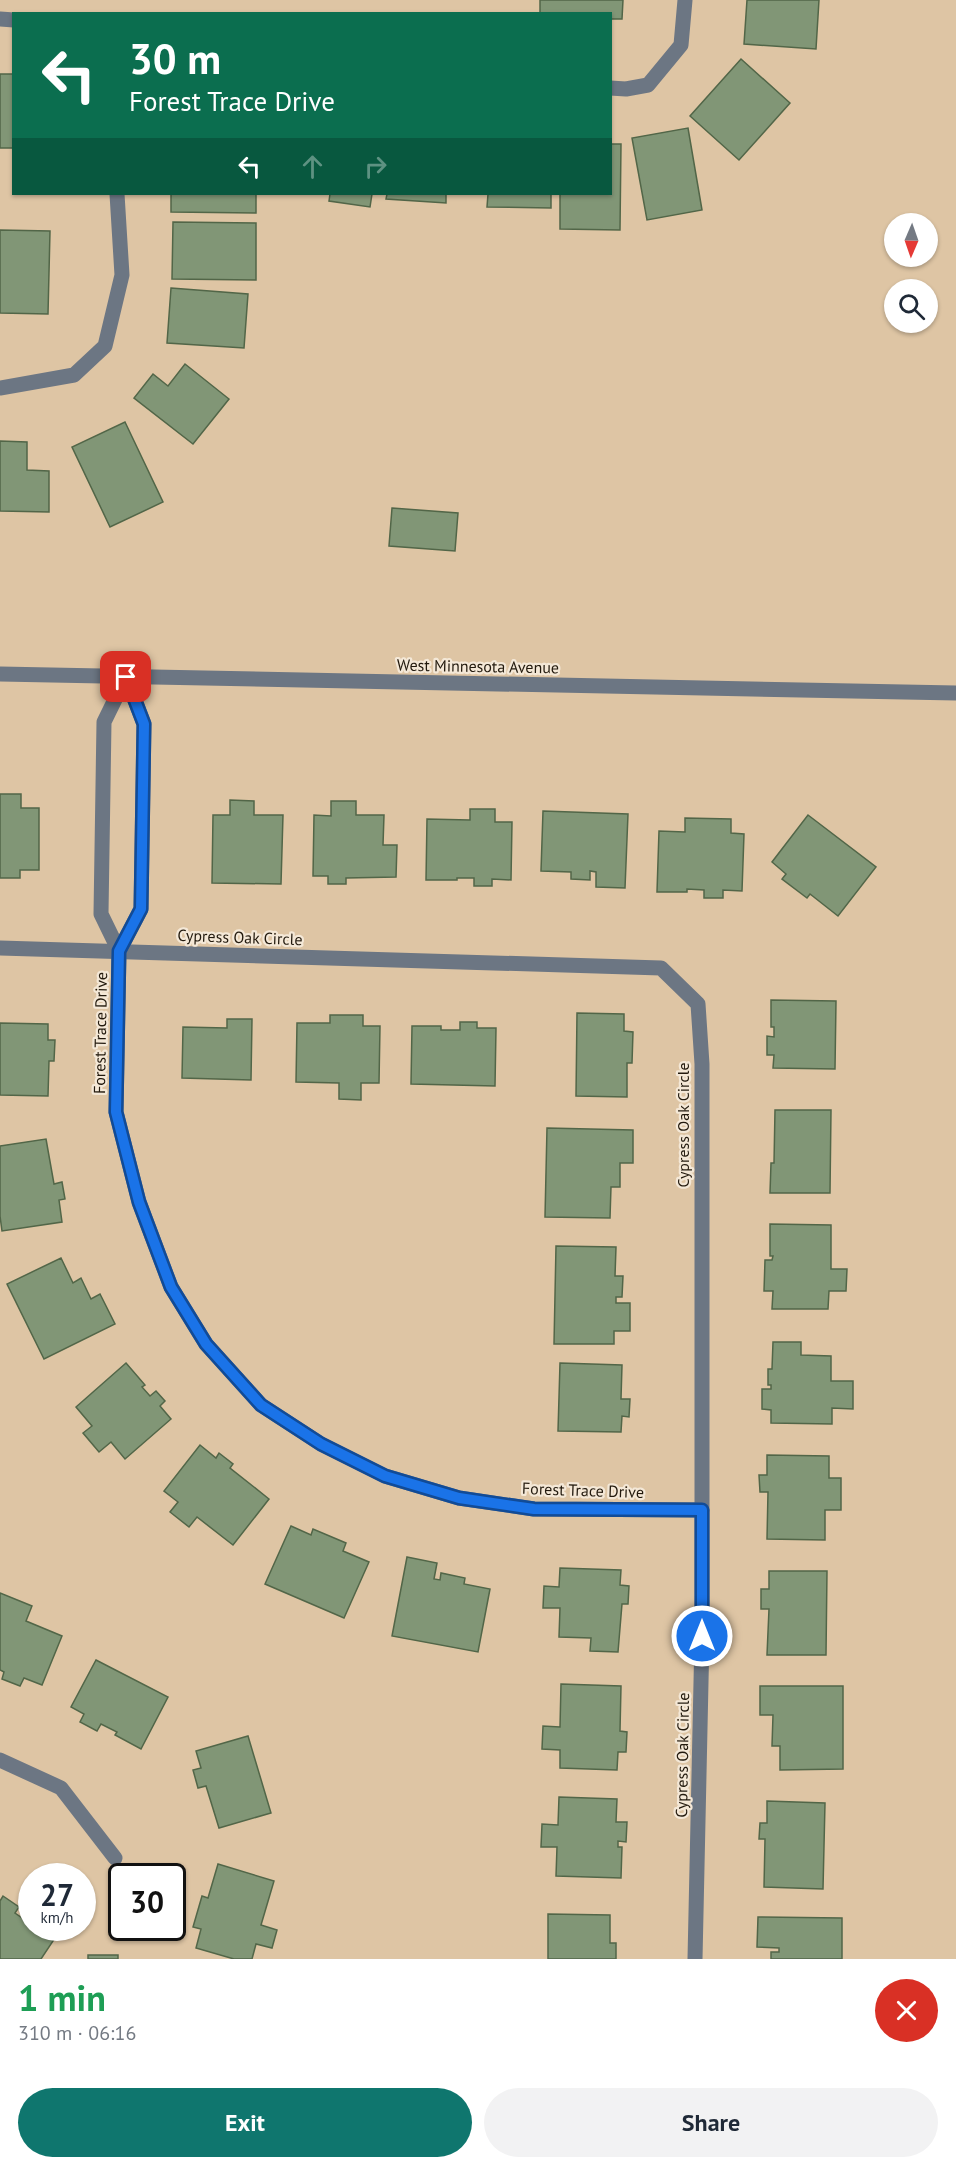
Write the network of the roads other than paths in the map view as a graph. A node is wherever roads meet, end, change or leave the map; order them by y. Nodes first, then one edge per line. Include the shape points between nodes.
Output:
1 (684, 0) edge
2 (612, 88) edge
3 (117, 195) edge
4 (0, 388) edge
5 (0, 674) edge
6 (126, 677) junction
7 (956, 693) edge
8 (0, 948) edge
9 (119, 951) junction
10 (702, 1510) junction
11 (0, 1760) edge
12 (115, 1858) dead end
13 (695, 1959) edge

1 - 2 street via 681,45 648,85
3 - 4 street via 122,275 105,346 74,375
5 - 6 street, West Minnesota Avenue
6 - 7 street, West Minnesota Avenue
6 - 9 street, Forest Trace Drive via 144,724 141,909
6 - 9 street, Forest Trace Drive via 104,722 101,914
8 - 9 street, Cypress Oak Circle
9 - 10 street, Forest Trace Drive via 116,1112 139,1202 171,1287 206,1344 261,1405 321,1444 385,1476 459,1498 534,1509
9 - 10 street, Cypress Oak Circle via 661,968 698,1005 702,1064
10 - 13 street, Cypress Oak Circle
11 - 12 street via 61,1788

